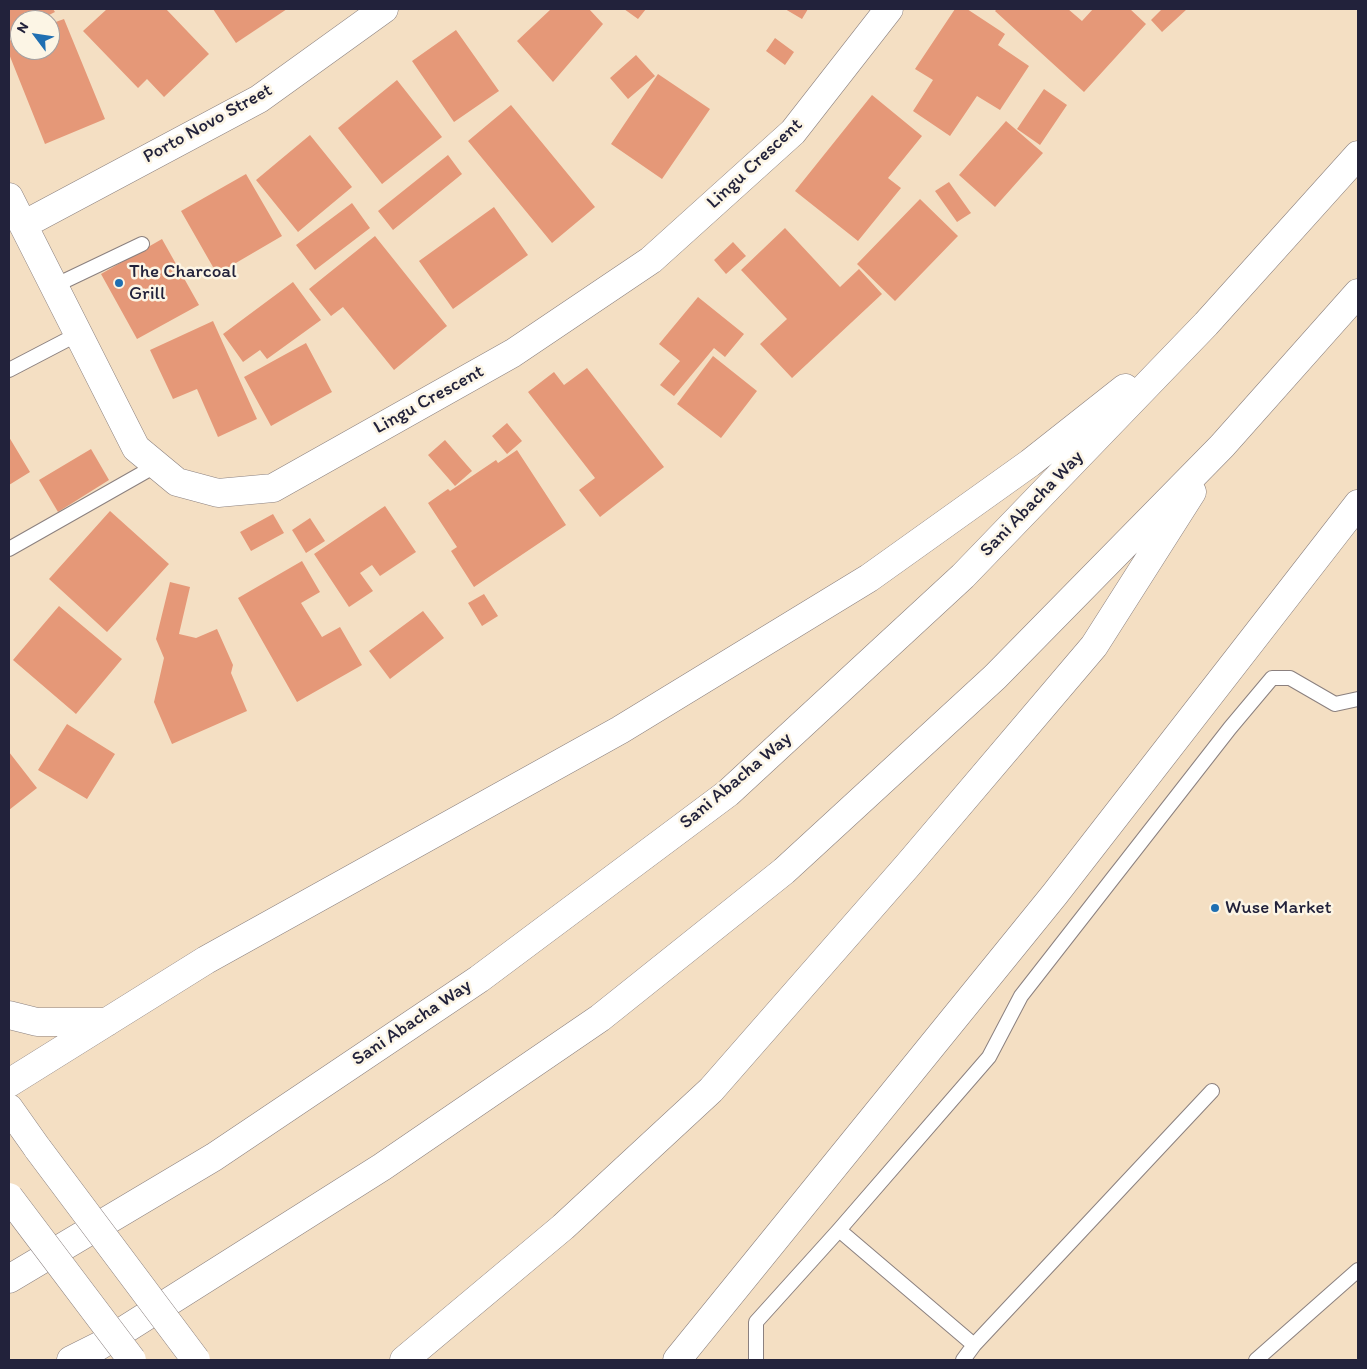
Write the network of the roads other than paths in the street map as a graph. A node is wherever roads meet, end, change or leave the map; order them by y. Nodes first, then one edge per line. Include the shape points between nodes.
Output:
1 (384, 9) edge
2 (890, 9) edge
3 (1358, 155) edge
4 (9, 197) edge
5 (23, 225) junction
6 (142, 244) dead end
7 (54, 286) junction
8 (1358, 293) edge
9 (1206, 324) junction
10 (78, 334) junction
11 (9, 370) edge
12 (1222, 446) junction
13 (157, 464) junction
14 (1358, 504) edge
15 (9, 549) edge
16 (1358, 699) edge
17 (9, 1015) edge
18 (107, 1022) junction
19 (9, 1084) edge
20 (1212, 1091) dead end
21 (9, 1108) edge
22 (9, 1197) edge
23 (839, 1230) junction
24 (1358, 1270) edge
25 (9, 1279) edge
26 (974, 1345) junction
27 (71, 1360) edge
28 (132, 1360) edge
29 (196, 1360) edge
30 (404, 1360) edge
31 (677, 1360) edge
32 (756, 1360) edge
33 (963, 1360) edge
34 (1256, 1360) edge

1 - 5 main road, Porto Novo Street via 259,99
2 - 13 main road, Lingu Crescent via 793,132 651,260 513,353 273,488 218,493 177,482
3 - 9 main road, Sani Abacha Way
4 - 5 main road, Lingu Crescent
5 - 7 main road, Lingu Crescent
6 - 7 lane
7 - 10 main road, Lingu Crescent
8 - 12 main road
9 - 18 main road via 1030,463 869,578 620,730 206,960
9 - 25 main road, Sani Abacha Way via 963,576 728,793 479,979 214,1157
10 - 11 lane
10 - 13 main road, Lingu Crescent via 136,448
12 - 27 main road via 995,677 784,871 608,1012 382,1167
12 - 30 main road via 1094,646 908,865 710,1090 563,1227
13 - 15 lane
14 - 31 main road via 1049,902
16 - 23 lane via 1335,704 1290,678 1272,678 1021,996 988,1057
17 - 18 main road via 37,1022
18 - 19 main road
20 - 26 lane
21 - 29 main road, bridge
22 - 28 main road, bridge
23 - 26 lane
23 - 32 lane via 756,1322
24 - 34 lane
26 - 33 lane

